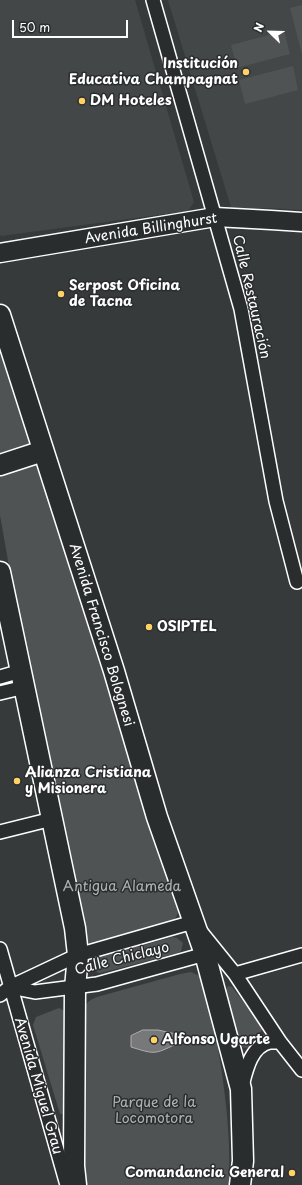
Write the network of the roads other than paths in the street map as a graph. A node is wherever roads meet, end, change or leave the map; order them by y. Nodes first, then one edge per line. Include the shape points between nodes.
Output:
1 (153, 0) edge
2 (215, 217) junction
3 (302, 222) edge
4 (0, 253) edge
5 (0, 315) edge
6 (43, 451) junction
7 (0, 465) edge
8 (0, 572) edge
9 (297, 582) dead end
10 (0, 677) edge
11 (23, 679) junction
12 (0, 693) edge
13 (52, 818) junction
14 (0, 832) edge
15 (193, 922) junction
16 (0, 949) edge
17 (205, 954) junction
18 (78, 955) junction
19 (302, 955) edge
20 (235, 974) junction
21 (75, 988) junction
22 (5, 991) edge
23 (280, 1042) junction
24 (302, 1070) edge
25 (241, 1089) junction
26 (67, 1185) edge
27 (76, 1185) edge
28 (240, 1185) edge

1 - 2 street, Calle Restauración
2 - 3 street, Avenida Billinghurst
2 - 4 street, Avenida Billinghurst
2 - 9 street, Calle Restauración via 241,309 276,501
5 - 6 main road, Avenida Francisco Bolognesi
6 - 7 main road
6 - 15 main road, Avenida Francisco Bolognesi
8 - 11 main road
10 - 11 street
11 - 12 street
11 - 13 main road
13 - 14 street
13 - 18 main road via 75,928
15 - 17 main road, Avenida Francisco Bolognesi
15 - 18 street, Calle Chiclayo
15 - 20 street
16 - 22 street, Avenida Miguel Grau
17 - 20 street
17 - 21 street, Calle Chiclayo
17 - 25 main road
18 - 21 main road
18 - 22 street, Calle Chiclayo
19 - 20 street
20 - 23 street
21 - 22 street, Calle Chiclayo via 35,992
21 - 27 main road, Avenida Miguel Grau
22 - 26 street, Avenida Miguel Grau
23 - 24 street
23 - 25 street via 270,1042 258,1048 247,1066
25 - 28 main road via 243,1162

